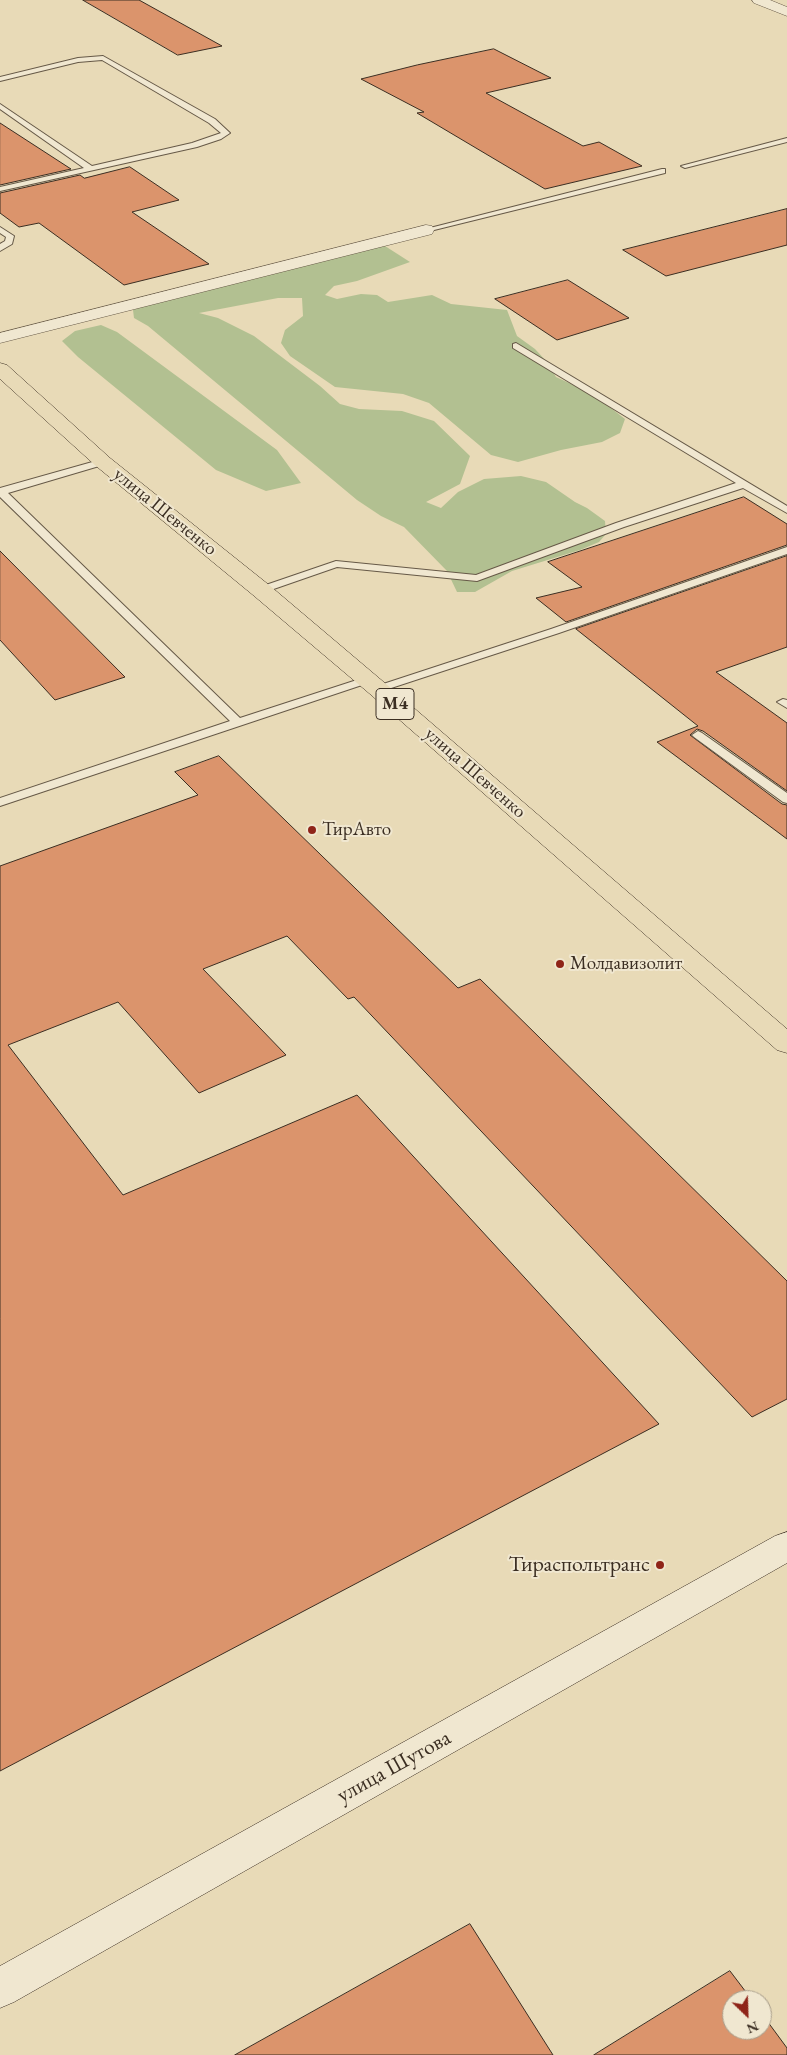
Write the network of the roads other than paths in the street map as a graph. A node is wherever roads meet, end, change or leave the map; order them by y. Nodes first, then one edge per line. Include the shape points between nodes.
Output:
1 (759, 0) edge
2 (787, 12) edge
3 (0, 79) edge
4 (0, 106) edge
5 (787, 140) edge
6 (685, 166) dead end
7 (90, 168) junction
8 (662, 171) dead end
9 (0, 189) edge
10 (0, 229) edge
11 (426, 230) joint
12 (0, 248) edge
13 (0, 338) edge
14 (516, 346) dead end
15 (0, 369) edge
16 (103, 462) junction
17 (744, 484) junction
18 (0, 491) edge
19 (787, 510) edge
20 (787, 550) edge
21 (261, 590) junction
22 (373, 685) junction
23 (238, 722) junction
24 (698, 735) dead end
25 (787, 800) edge
26 (0, 802) edge
27 (787, 1044) edge
28 (787, 1546) edge
29 (0, 1988) edge

1 - 2 street
3 - 7 lane via 78,60 103,58 226,132 194,145
4 - 7 lane
5 - 6 lane
7 - 9 lane
8 - 11 lane
10 - 12 lane via 10,236 9,242
11 - 13 street
14 - 17 lane
15 - 16 highway, улица Шевченко / M4
16 - 18 lane
16 - 21 highway, улица Шевченко / M4
17 - 19 lane
17 - 21 lane via 477,578 336,564
18 - 23 lane
20 - 22 lane via 555,631
21 - 22 highway, улица Шевченко / M4
22 - 23 lane
22 - 27 highway, улица Шевченко / M4
23 - 26 lane
24 - 25 lane
28 - 29 street, улица Шутова

